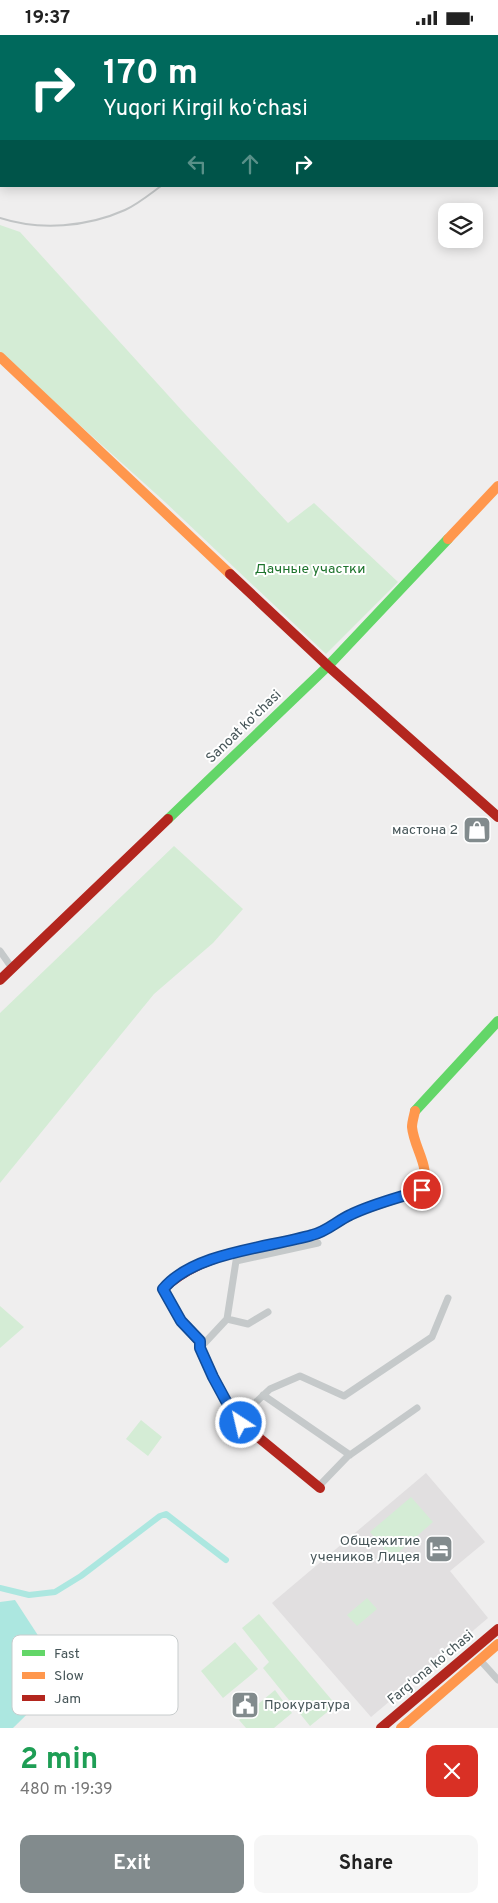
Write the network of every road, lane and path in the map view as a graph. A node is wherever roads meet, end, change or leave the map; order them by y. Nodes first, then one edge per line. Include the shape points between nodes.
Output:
1 (0, 357) edge
2 (498, 485) edge
3 (328, 666) junction
4 (498, 817) edge
5 (0, 951) edge
6 (12, 968) junction
7 (0, 979) edge
8 (498, 1021) edge
9 (318, 1243) dead end
10 (448, 1298) dead end
11 (268, 1312) dead end
12 (227, 1319) junction
13 (200, 1348) junction
14 (263, 1395) junction
15 (417, 1408) dead end
16 (238, 1419) junction
17 (350, 1455) junction
18 (320, 1487) joint
19 (498, 1629) edge
20 (498, 1644) edge
21 (480, 1659) junction
22 (498, 1680) edge
23 (381, 1728) edge
24 (401, 1728) edge

1 - 3 main road
2 - 3 main road, Sanoat ko'chasi
3 - 4 main road
3 - 6 main road, Sanoat ko'chasi
5 - 6 street
6 - 7 main road, Sanoat ko'chasi
8 - 13 main road via 415,1111 412,1125 421,1152 425,1186 422,1190 350,1215 315,1235 218,1258 181,1272 171,1280 163,1289 181,1321 200,1341
9 - 12 street via 236,1261
10 - 14 street via 432,1337 344,1396 300,1376
11 - 12 street via 248,1324
12 - 13 street
13 - 16 main road
14 - 16 street
14 - 17 street
15 - 17 street
16 - 18 main road
17 - 18 street
19 - 23 main road, Fargʻona koʻchasi
20 - 21 main road, Fargʻona koʻchasi
21 - 22 street
21 - 24 main road, Fargʻona koʻchasi

